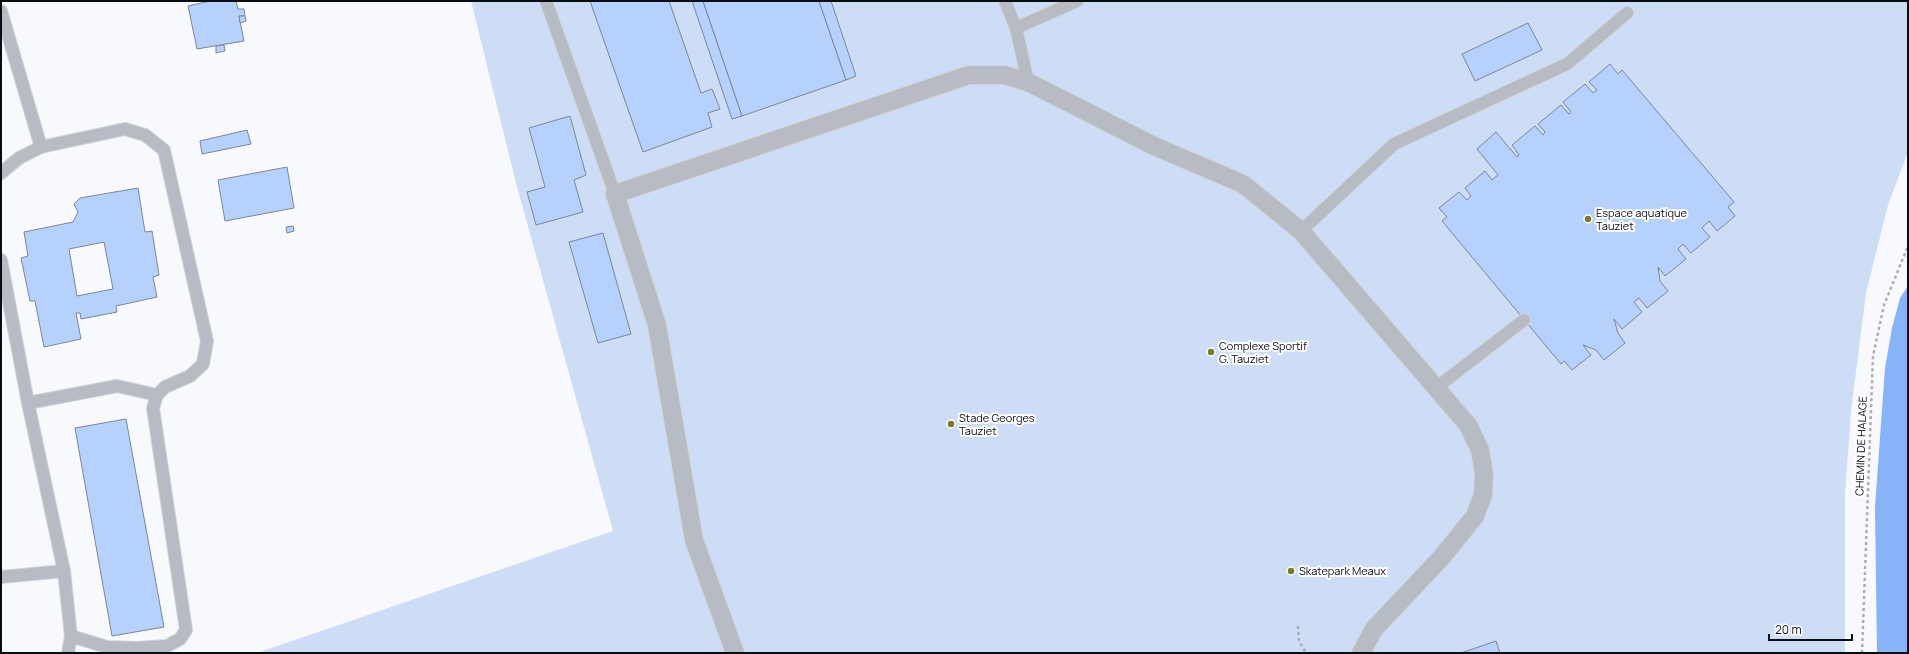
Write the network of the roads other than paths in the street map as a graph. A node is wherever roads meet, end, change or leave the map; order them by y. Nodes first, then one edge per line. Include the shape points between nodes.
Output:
1 (546, 1) edge
2 (1005, 1) edge
3 (1077, 1) edge
4 (1, 11) edge
5 (1627, 13) dead end
6 (1016, 28) junction
7 (1028, 82) junction
8 (41, 147) junction
9 (1, 173) edge
10 (616, 194) junction
11 (1301, 231) junction
12 (1, 260) edge
13 (1524, 320) dead end
14 (1436, 388) junction
15 (157, 395) junction
16 (28, 404) junction
17 (64, 571) junction
18 (1, 577) edge
19 (71, 636) junction
20 (68, 653) edge
21 (735, 653) edge
22 (1361, 653) edge

1 - 10 lane
2 - 6 lane
3 - 6 lane
4 - 8 lane
5 - 11 lane via 1567,64 1394,144
6 - 7 lane
7 - 10 street via 1004,74 970,75
7 - 11 street via 1154,146 1244,184
8 - 9 lane via 19,158
8 - 15 lane via 125,129 145,135 164,150 207,341 203,364 190,376 165,387
10 - 21 street via 657,325 694,540
11 - 14 street
12 - 16 lane
13 - 14 lane
14 - 22 street via 1468,425 1480,450 1484,474 1483,495 1475,516 1374,629
15 - 16 lane via 117,386
15 - 19 lane via 153,408 186,630 180,639 168,646 136,648 107,647
16 - 17 lane
17 - 18 lane
17 - 19 lane
19 - 20 lane

